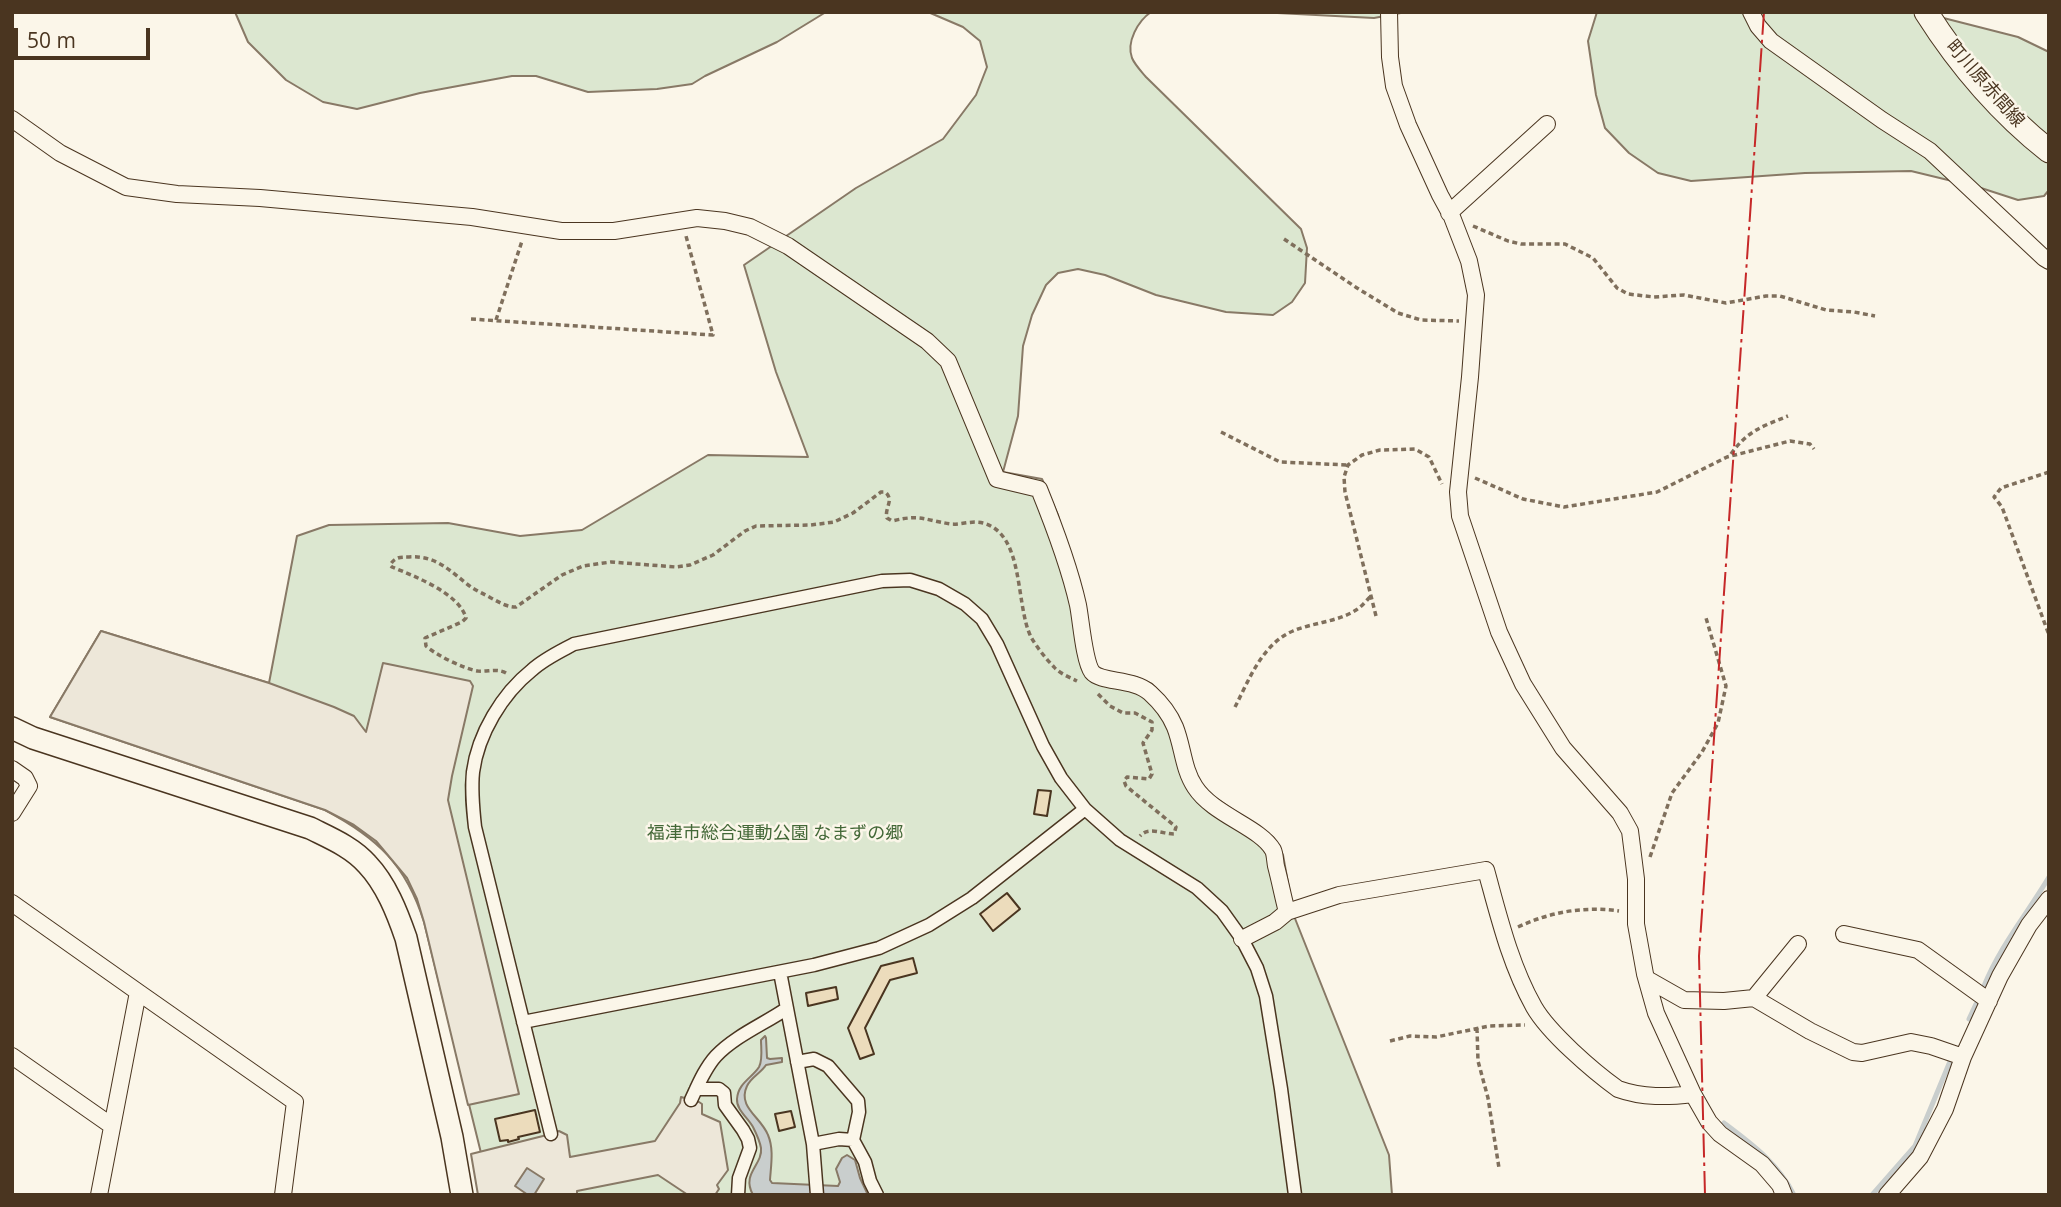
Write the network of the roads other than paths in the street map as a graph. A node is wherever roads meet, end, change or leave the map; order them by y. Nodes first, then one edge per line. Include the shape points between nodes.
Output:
1 (1389, 12) edge
2 (1751, 12) edge
3 (1926, 12) edge
4 (12, 119) edge
5 (1547, 124) dead end
6 (2049, 151) edge
7 (1451, 215) junction
8 (2049, 261) edge
9 (12, 728) edge
10 (12, 769) edge
11 (1085, 809) junction
12 (12, 813) edge
13 (2049, 899) edge
14 (12, 903) edge
15 (1287, 912) junction
16 (1844, 934) dead end
17 (1242, 939) junction
18 (1798, 944) dead end
19 (779, 972) junction
20 (1647, 979) junction
21 (138, 992) junction
22 (1754, 998) junction
23 (1989, 1001) junction
24 (786, 1009) junction
25 (523, 1022) junction
26 (12, 1056) edge
27 (1963, 1057) junction
28 (797, 1062) junction
29 (1693, 1094) junction
30 (112, 1126) junction
31 (551, 1134) dead end
32 (853, 1140) junction
33 (813, 1144) junction
34 (99, 1195) edge
35 (283, 1195) edge
36 (462, 1195) edge
37 (738, 1195) edge
38 (817, 1195) edge
39 (877, 1195) edge
40 (1295, 1195) edge
41 (1784, 1195) edge
42 (1887, 1195) edge

1 - 7 street via 1394,86
2 - 8 street via 1771,41 1930,151
3 - 6 main road, 町川原赤間線 via 1973,77
4 - 15 street via 60,153 126,187 472,217 561,231 614,231 697,218 750,227 788,246 927,341 948,361 998,479 1039,489 1078,604 1091,671 1100,678 1131,682 1149,691 1163,707 1195,788 1273,850
5 - 7 street
7 - 20 street via 1476,295 1459,477 1460,516 1499,632 1523,684 1563,748 1620,813 1630,831 1636,924
9 - 36 street via 310,828 341,843 366,863 397,913 405,938
10 - 12 street via 29,786
11 - 17 street via 1119,840 1197,888 1223,911
11 - 19 street via 972,898 929,925 844,959
11 - 25 street via 1060,778 982,619 939,589 910,580 882,581 574,644 531,670 503,701 480,744 474,770 475,827
13 - 23 street via 2029,925
14 - 21 street
15 - 17 street
15 - 29 street via 1339,895 1486,870 1508,952 1534,1008 1561,1039 1618,1089 1660,1097
16 - 23 street via 1917,950
17 - 40 street via 1266,996
18 - 22 street
19 - 24 street
19 - 25 street
20 - 22 street via 1684,1000
20 - 29 street via 1656,1013
21 - 30 street
21 - 35 street via 295,1102
22 - 27 street via 1853,1052 1911,1042
23 - 27 street
24 - 28 street
24 - 37 street via 723,1050 693,1094 719,1089 724,1093 725,1105 748,1139 750,1148
25 - 31 street
26 - 30 street
27 - 42 street via 1945,1109 1920,1157
28 - 32 street via 814,1059 828,1066 854,1094 859,1112
28 - 33 street
29 - 41 street via 1709,1122 1762,1164
30 - 34 street
32 - 33 street
32 - 39 street
33 - 38 street

